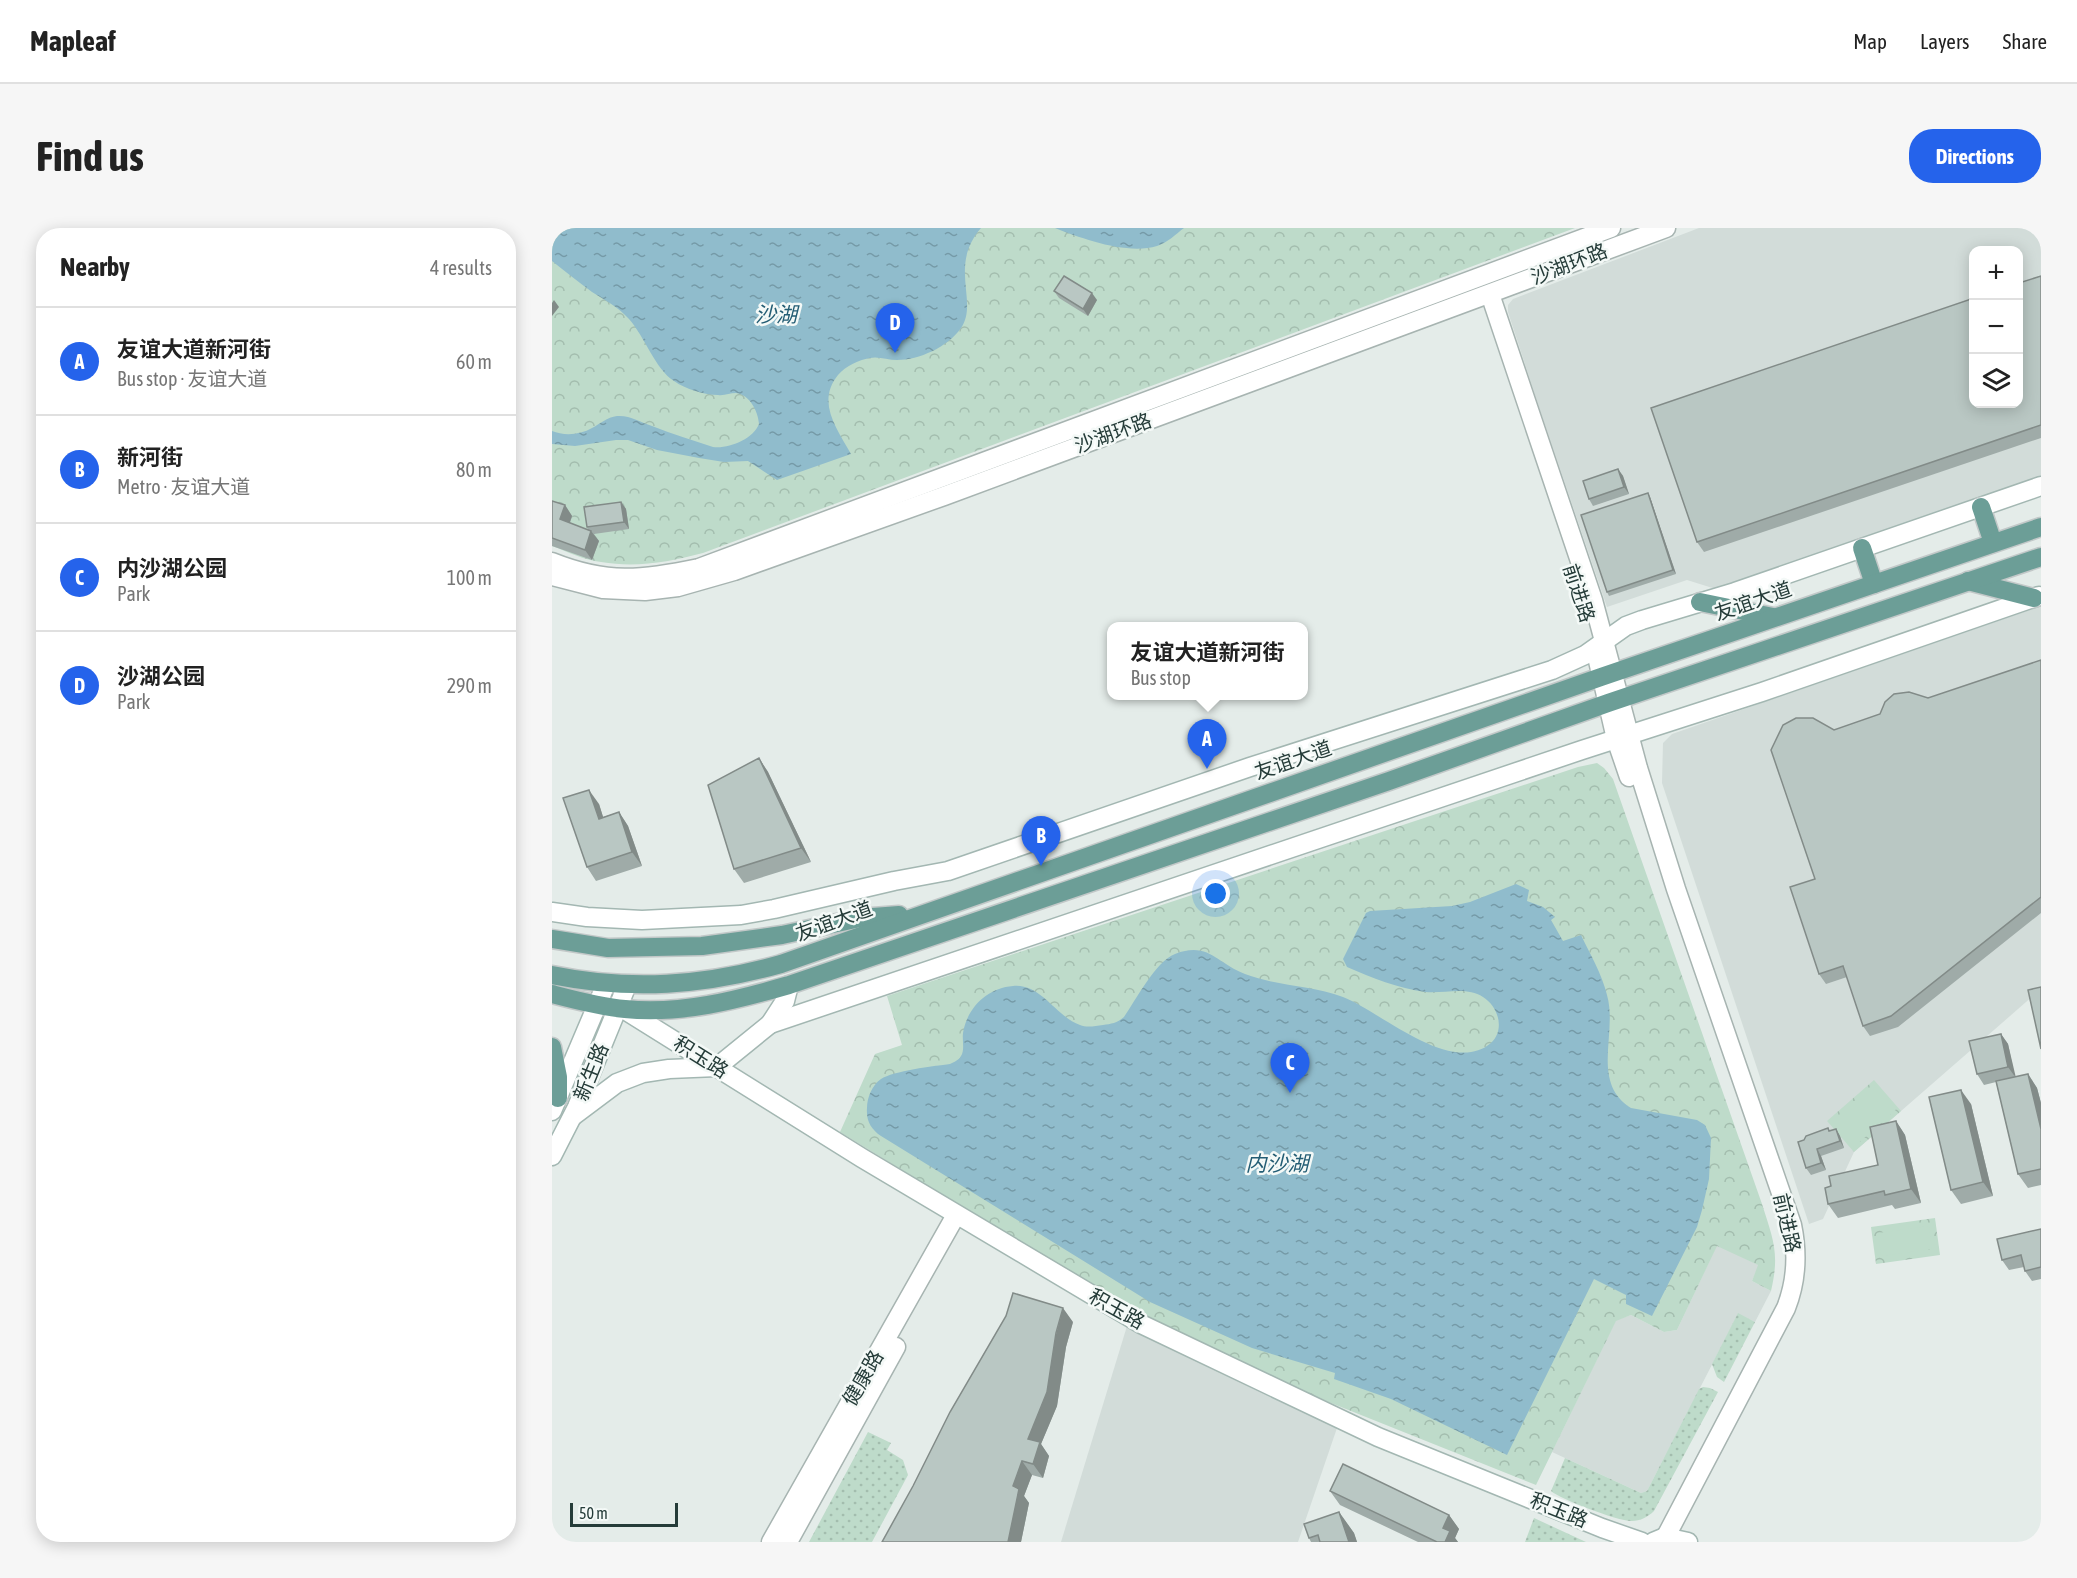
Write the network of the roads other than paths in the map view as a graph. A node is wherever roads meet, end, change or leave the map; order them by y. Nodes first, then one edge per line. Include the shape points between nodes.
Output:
1 (1611, 228) edge
2 (1666, 228) edge
3 (1484, 296) junction
4 (2041, 486) edge
5 (1981, 507) junction
6 (2041, 527) edge
7 (1993, 543) junction
8 (1862, 548) junction
9 (2041, 556) edge
10 (552, 562) edge
11 (552, 576) edge
12 (1968, 580) junction
13 (1874, 584) junction
14 (2037, 596) edge
15 (1700, 602) junction
16 (1774, 618) junction
17 (1601, 644) junction
18 (1608, 675) junction
19 (1614, 701) junction
20 (1623, 737) junction
21 (552, 912) edge
22 (924, 912) junction
23 (552, 939) edge
24 (552, 975) edge
25 (606, 984) junction
26 (627, 985) junction
27 (789, 985) junction
28 (552, 994) edge
29 (598, 1004) junction
30 (621, 1009) junction
31 (770, 1024) junction
32 (552, 1047) edge
33 (717, 1067) junction
34 (555, 1104) edge
35 (573, 1116) junction
36 (552, 1156) edge
37 (961, 1218) junction
38 (1660, 1540) edge
39 (771, 1542) edge
40 (788, 1542) edge
41 (1642, 1542) edge
42 (1688, 1542) edge

1 - 10 main road, 沙湖环路 via 699,568 660,577 618,579
2 - 3 main road, 沙湖环路
3 - 11 main road, 沙湖环路 via 944,496 701,581 660,590 624,591 580,585
3 - 17 main road, 前进路
4 - 5 main road
5 - 7 main road
5 - 8 main road
6 - 7 main road, 友谊大道
7 - 13 main road, 友谊大道
8 - 13 main road
8 - 15 main road
9 - 12 main road
12 - 14 main road
12 - 19 main road
13 - 16 main road, 友谊大道
14 - 20 main road
15 - 16 main road
15 - 17 main road via 1626,626
16 - 18 main road, 友谊大道
17 - 18 main road, 前进路
17 - 21 main road via 1552,670 1250,767 948,871 741,915 642,920
18 - 19 main road, 前进路
18 - 22 main road, 友谊大道
19 - 20 main road, 前进路
19 - 27 main road
20 - 31 main road
20 - 38 main road, 前进路 via 1647,826 1676,889 1792,1225 1797,1262 1786,1308
22 - 23 main road via 860,918 782,935 702,946 608,948
22 - 26 main road, 友谊大道 via 759,970 689,983
24 - 25 main road, 友谊大道
25 - 26 main road, 友谊大道
25 - 29 main road, 新生路
26 - 30 main road, 新生路
27 - 30 main road via 708,1005
27 - 31 main road via 785,1001
28 - 29 main road
29 - 30 main road
29 - 34 main road, 新生路
30 - 33 main road, 积玉路
30 - 35 main road, 新生路
31 - 33 main road
32 - 34 main road via 558,1077
33 - 35 main road via 655,1070 636,1075 610,1088
33 - 37 main road, 积玉路
35 - 36 main road, 新生路
37 - 39 main road, 健康路
37 - 40 main road, 健康路
37 - 41 main road, 积玉路 via 1141,1324 1378,1437
38 - 42 main road

